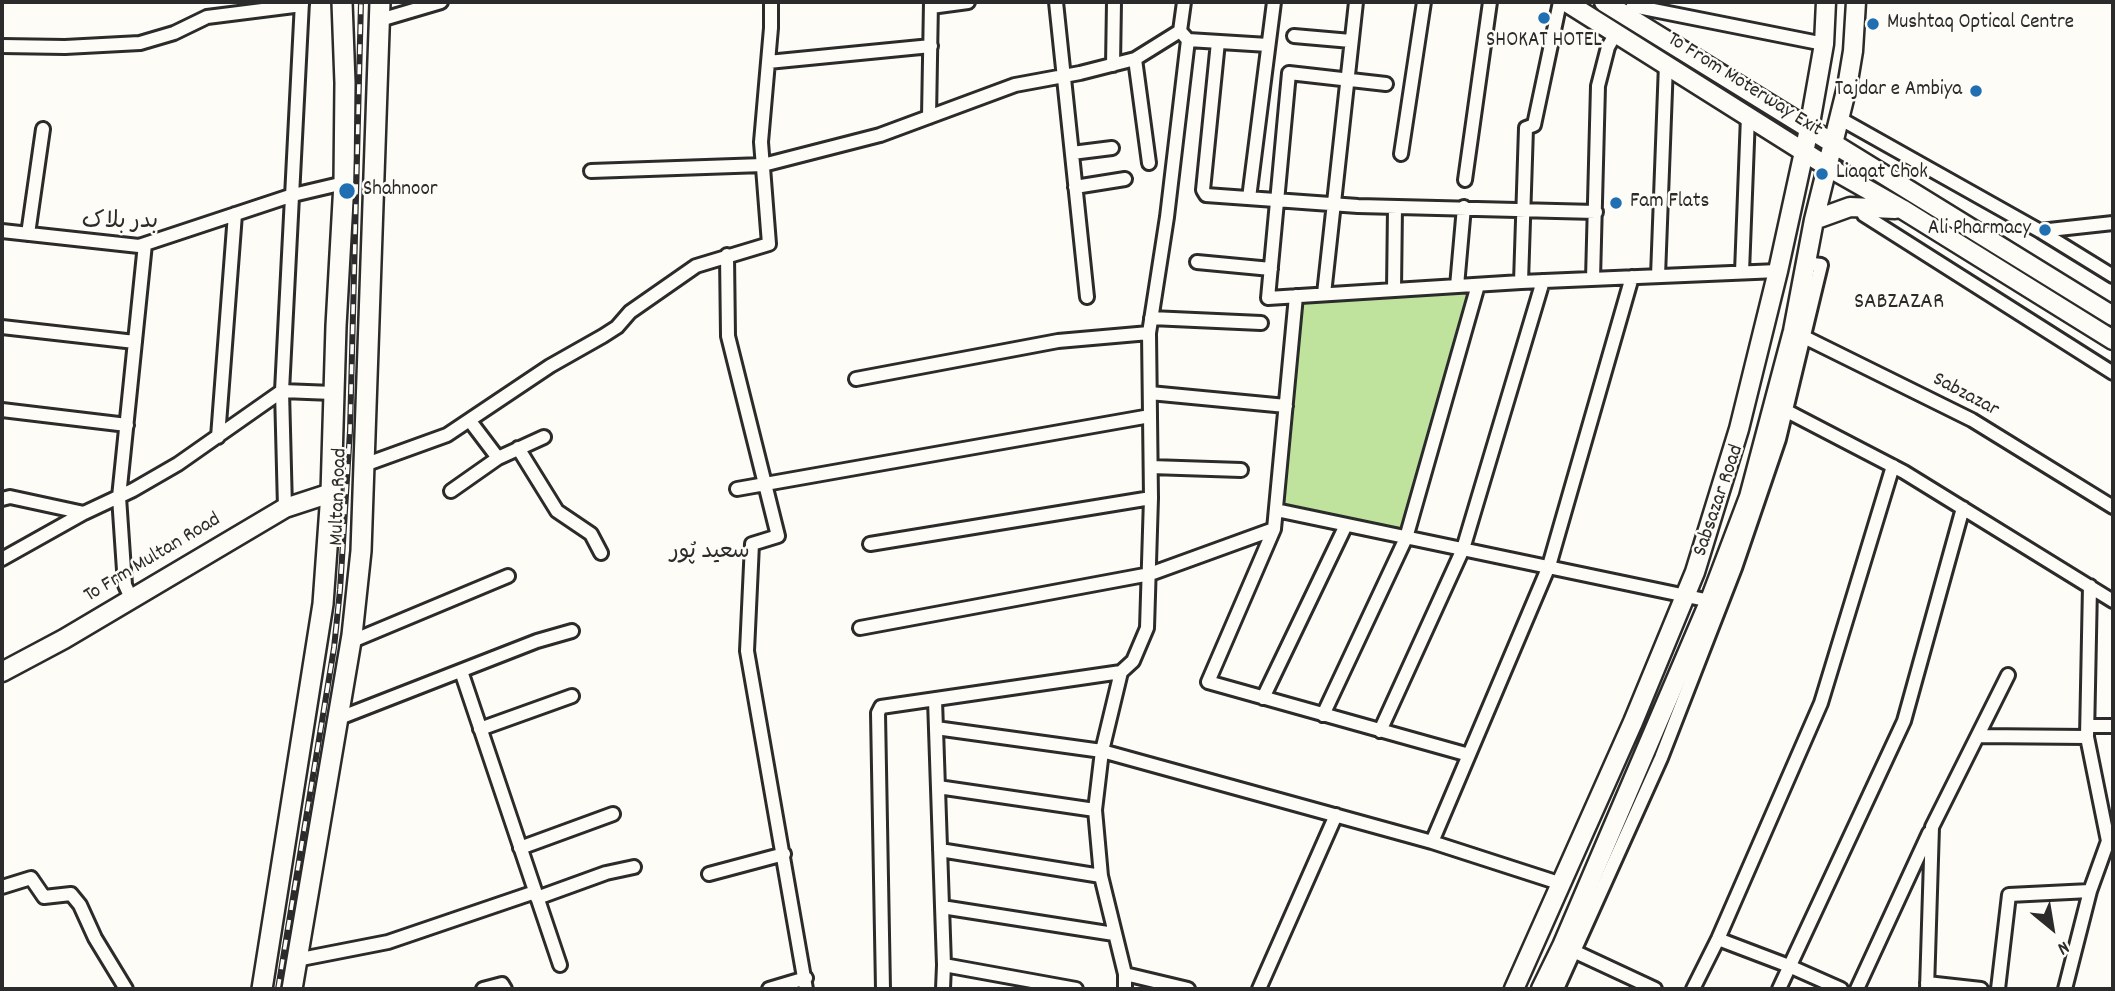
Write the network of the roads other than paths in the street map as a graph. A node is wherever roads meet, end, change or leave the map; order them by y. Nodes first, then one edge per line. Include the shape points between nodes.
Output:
1 (342, 2) edge
2 (441, 2) edge
3 (771, 2) edge
4 (968, 2) edge
5 (1056, 2) edge
6 (1114, 2) edge
7 (1184, 2) edge
8 (1274, 2) edge
9 (1356, 2) edge
10 (1424, 2) edge
11 (1490, 2) edge
12 (1560, 2) edge
13 (1566, 2) edge
14 (1604, 2) edge
15 (1826, 2) edge
16 (1856, 2) edge
17 (302, 3) edge
18 (931, 5) edge
19 (380, 11) edge
20 (1627, 16) junction
21 (1616, 33) junction
22 (1184, 36) junction
23 (1294, 36) dead end
24 (1351, 41) junction
25 (1218, 42) junction
26 (1824, 44) junction
27 (1268, 45) junction
28 (2, 46) edge
29 (931, 46) junction
30 (1135, 59) junction
31 (768, 62) junction
32 (1666, 64) junction
33 (1112, 65) junction
34 (1063, 76) junction
35 (1346, 80) junction
36 (1386, 84) dead end
37 (1748, 116) junction
38 (929, 117) junction
39 (1839, 118) junction
40 (43, 129) dead end
41 (1809, 129) junction
42 (1834, 144) junction
43 (1112, 148) dead end
44 (1805, 151) junction
45 (1072, 153) junction
46 (1401, 154) dead end
47 (1149, 163) dead end
48 (762, 165) junction
49 (1828, 167) junction
50 (591, 171) dead end
51 (1125, 179) dead end
52 (1465, 180) dead end
53 (344, 183) junction
54 (1075, 187) junction
55 (292, 195) junction
56 (1249, 198) junction
57 (1277, 199) junction
58 (1335, 204) junction
59 (1860, 206) junction
60 (1395, 207) junction
61 (1464, 207) junction
62 (1525, 209) junction
63 (1902, 209) junction
64 (1596, 212) junction
65 (235, 214) junction
66 (1814, 220) junction
67 (2113, 222) edge
68 (2, 231) edge
69 (2040, 231) junction
70 (28, 234) junction
71 (145, 244) junction
72 (727, 255) junction
73 (1197, 262) dead end
74 (1271, 269) junction
75 (1778, 271) junction
76 (1742, 272) junction
77 (1658, 276) junction
78 (2113, 276) edge
79 (1632, 277) junction
80 (1593, 279) junction
81 (1543, 281) junction
82 (1521, 282) junction
83 (1478, 285) junction
84 (1457, 286) junction
85 (1394, 290) junction
86 (1324, 294) junction
87 (1296, 296) junction
88 (1087, 297) dead end
89 (2113, 316) edge
90 (1151, 318) junction
91 (1261, 323) dead end
92 (2, 327) edge
93 (1149, 333) junction
94 (1798, 334) junction
95 (2113, 340) edge
96 (135, 342) junction
97 (2113, 373) edge
98 (856, 379) dead end
99 (282, 391) junction
100 (333, 393) junction
101 (1150, 393) junction
102 (1286, 406) junction
103 (1780, 408) junction
104 (2, 410) edge
105 (1150, 416) junction
106 (470, 421) junction
107 (127, 425) junction
108 (218, 437) junction
109 (544, 437) dead end
110 (519, 448) junction
111 (498, 458) junction
112 (364, 465) junction
113 (1893, 466) junction
114 (1151, 467) junction
115 (1241, 470) dead end
116 (765, 484) junction
117 (737, 489) dead end
118 (451, 491) dead end
119 (331, 493) junction
120 (119, 497) junction
121 (1151, 498) junction
122 (2, 499) edge
123 (2113, 507) edge
124 (285, 508) junction
125 (1963, 508) junction
126 (1276, 510) junction
127 (84, 513) junction
128 (1346, 524) junction
129 (1274, 529) junction
130 (1406, 538) junction
131 (870, 544) dead end
132 (1464, 549) junction
133 (601, 553) dead end
134 (2, 559) edge
135 (1549, 566) junction
136 (1150, 574) junction
137 (508, 576) dead end
138 (2091, 586) junction
139 (1687, 594) junction
140 (131, 598) junction
141 (2113, 601) edge
142 (1716, 602) junction
143 (860, 628) dead end
144 (572, 631) dead end
145 (350, 642) junction
146 (461, 671) junction
147 (2, 672) edge
148 (1121, 672) junction
149 (2008, 675) dead end
150 (572, 696) dead end
151 (1263, 698) junction
152 (935, 700) junction
153 (1323, 715) junction
154 (337, 719) junction
155 (2113, 726) edge
156 (936, 728) junction
157 (480, 729) junction
158 (1380, 730) junction
159 (2087, 731) junction
160 (1978, 736) junction
161 (1102, 751) junction
162 (1469, 755) junction
163 (938, 787) junction
164 (1095, 810) junction
165 (613, 814) dead end
166 (1336, 815) junction
167 (1932, 827) junction
168 (1432, 842) junction
169 (520, 848) junction
170 (940, 850) junction
171 (784, 854) junction
172 (634, 867) dead end
173 (709, 874) dead end
174 (1101, 876) junction
175 (1562, 884) junction
176 (2, 887) edge
177 (2090, 891) junction
178 (536, 895) junction
179 (942, 907) junction
180 (1114, 934) junction
181 (1718, 939) junction
182 (1568, 948) junction
183 (296, 960) junction
184 (560, 965) dead end
185 (944, 965) junction
186 (1789, 966) junction
187 (1125, 974) junction
188 (806, 984) edge
189 (1927, 986) edge
190 (126, 989) edge
191 (262, 989) edge
192 (292, 989) edge
193 (483, 989) edge
194 (505, 989) edge
195 (769, 989) edge
196 (883, 989) edge
197 (943, 989) edge
198 (1076, 989) edge
199 (1125, 989) edge
200 (1188, 989) edge
201 (1259, 989) edge
202 (1514, 989) edge
203 (1541, 989) edge
204 (1557, 989) edge
205 (1656, 989) edge
206 (1693, 989) edge
207 (1779, 989) edge
208 (1841, 989) edge
209 (1857, 989) edge
210 (1980, 989) edge
211 (1998, 989) edge
212 (2065, 989) edge

1 - 53 main road, Multan Road
2 - 19 street
3 - 31 street
4 - 18 street
5 - 34 street
6 - 33 street
7 - 22 street
8 - 27 street
9 - 24 street
10 - 46 street
11 - 52 street
12 - 62 street via 1534,125 1526,128
13 - 21 main road, To From Moterway Exit
14 - 20 main road, To From Moterway Exit
15 - 26 main road, Sabsazar Road
16 - 39 main road, Sabsazar Road via 1853,51
17 - 28 street via 207,18 141,43
17 - 55 street
18 - 29 street
19 - 112 main road, Multan Road
20 - 26 street via 1633,6
20 - 41 main road, To From Moterway Exit
21 - 32 main road, To From Moterway Exit
21 - 64 street via 1598,86
22 - 25 street
22 - 30 street
22 - 90 street via 1167,217
23 - 24 street
24 - 35 street
25 - 27 street
25 - 56 street via 1202,190 1211,196
26 - 41 main road, Sabsazar Road
27 - 56 street
29 - 31 street
29 - 38 street
30 - 33 street
30 - 47 street
31 - 48 street
32 - 37 main road, To From Moterway Exit
32 - 77 street
33 - 34 street
34 - 38 street via 1015,85
34 - 45 street
35 - 36 street
35 - 57 street via 1289,73
35 - 58 street
37 - 44 main road, To From Moterway Exit
37 - 76 street
38 - 48 street via 880,135
39 - 42 main road, Sabsazar Road
39 - 69 street
40 - 70 street
41 - 42 main road, To From Moterway Exit
41 - 44 main road, Sabsazar Road
42 - 49 main road, Sabsazar Road
42 - 89 main road, To From Moterway Exit
43 - 45 street
44 - 49 main road, To From Moterway Exit
44 - 75 main road, Sabsazar Road
45 - 54 street
48 - 50 street
48 - 72 street via 769,244
49 - 63 main road, To From Moterway Exit
49 - 66 main road, Sabsazar Road
51 - 54 street
53 - 55 street
53 - 100 main road, Multan Road
54 - 88 street
55 - 65 street
55 - 99 street
56 - 57 street
57 - 58 street
57 - 74 street
58 - 60 street
58 - 86 street
59 - 63 main road
59 - 66 main road
59 - 97 street via 1864,215
60 - 61 street
60 - 85 street
61 - 62 street
61 - 84 street
62 - 64 street
62 - 82 street
63 - 95 main road, To From Moterway Exit
64 - 80 street
65 - 71 street
65 - 108 street
66 - 94 main road, Sabsazar Road
67 - 69 street
68 - 70 street
69 - 78 street
70 - 71 street
71 - 96 street
72 - 106 street via 684,273 610,332
72 - 116 street via 728,336
73 - 74 street
74 - 87 street via 1268,298
75 - 76 street
75 - 139 main road, Sabsazar Road via 1739,429
76 - 77 street
77 - 79 street
79 - 80 street
79 - 135 street
80 - 81 street
81 - 82 street
81 - 132 street
82 - 83 street
83 - 84 street
83 - 130 street
84 - 85 street
85 - 86 street
86 - 87 street
87 - 102 street
90 - 91 street
90 - 93 street
92 - 96 street
93 - 98 street via 1058,341
93 - 101 street
94 - 103 main road, Sabsazar Road
94 - 123 street, Sabzazar via 1972,420
96 - 107 street
99 - 100 street
99 - 108 street
99 - 124 street
100 - 119 main road, Multan Road
101 - 102 street
101 - 105 street
102 - 126 street
103 - 113 street
103 - 142 main road, Sabsazar Road
104 - 107 street
105 - 114 street
105 - 116 street
106 - 111 street
106 - 112 street via 447,435
107 - 120 street
108 - 120 street
109 - 110 street
110 - 111 street
110 - 133 street via 557,511 592,534
111 - 118 street
112 - 145 main road, Multan Road via 361,551
113 - 125 street
113 - 181 street via 1821,703
114 - 115 street
114 - 121 street
116 - 117 street
116 - 171 street via 778,536 752,544 747,651
119 - 124 main road, To Frm Multan Road
119 - 191 main road, Multan Road via 321,617
120 - 127 street
120 - 140 street via 125,585
121 - 131 street
121 - 136 street
122 - 127 street
124 - 140 main road, To Frm Multan Road
125 - 138 street
125 - 186 street via 1905,721
126 - 128 street
126 - 129 street
127 - 134 street
128 - 130 street
128 - 151 street
129 - 136 street
129 - 151 street via 1209,682
130 - 132 street
130 - 153 street
132 - 135 street
132 - 158 street
135 - 139 street
135 - 162 street
136 - 143 street
136 - 148 street via 1147,628 1133,661
137 - 145 street
138 - 141 street
138 - 159 street
139 - 142 street
139 - 175 main road, Sabsazar Road
140 - 147 main road, To Frm Multan Road
142 - 182 main road, Sabsazar Road
144 - 146 street
145 - 154 main road, Multan Road
146 - 154 street
146 - 157 street
148 - 152 street
148 - 161 street
149 - 160 street
150 - 157 street
151 - 153 street
152 - 156 street
152 - 196 street via 885,705 878,713
153 - 158 street
154 - 183 main road, Multan Road
155 - 159 street
156 - 161 street
156 - 163 street
157 - 169 street
158 - 162 street
159 - 160 street
159 - 177 street via 2108,841
160 - 167 street
161 - 164 street
161 - 166 street
162 - 168 street
163 - 164 street
163 - 170 street
164 - 174 street
165 - 169 street
166 - 168 street
166 - 201 street
167 - 189 street
167 - 209 street
168 - 175 street
169 - 178 street
170 - 174 street
170 - 179 street
171 - 173 street
171 - 188 street
172 - 178 street
174 - 180 street
175 - 202 main road, Sabsazar Road
176 - 190 street via 31,878 44,897 71,894
177 - 211 street via 2009,895
177 - 212 street
178 - 183 street via 388,942
178 - 184 street
179 - 180 street
179 - 185 street
180 - 187 street
181 - 186 street
181 - 206 street
182 - 203 main road, Sabsazar Road
182 - 204 street
182 - 205 street
183 - 192 main road, Multan Road
185 - 197 street
185 - 198 street
186 - 207 street
186 - 208 street
187 - 199 street
187 - 200 street
188 - 195 street
189 - 210 street
193 - 194 street via 502,984

